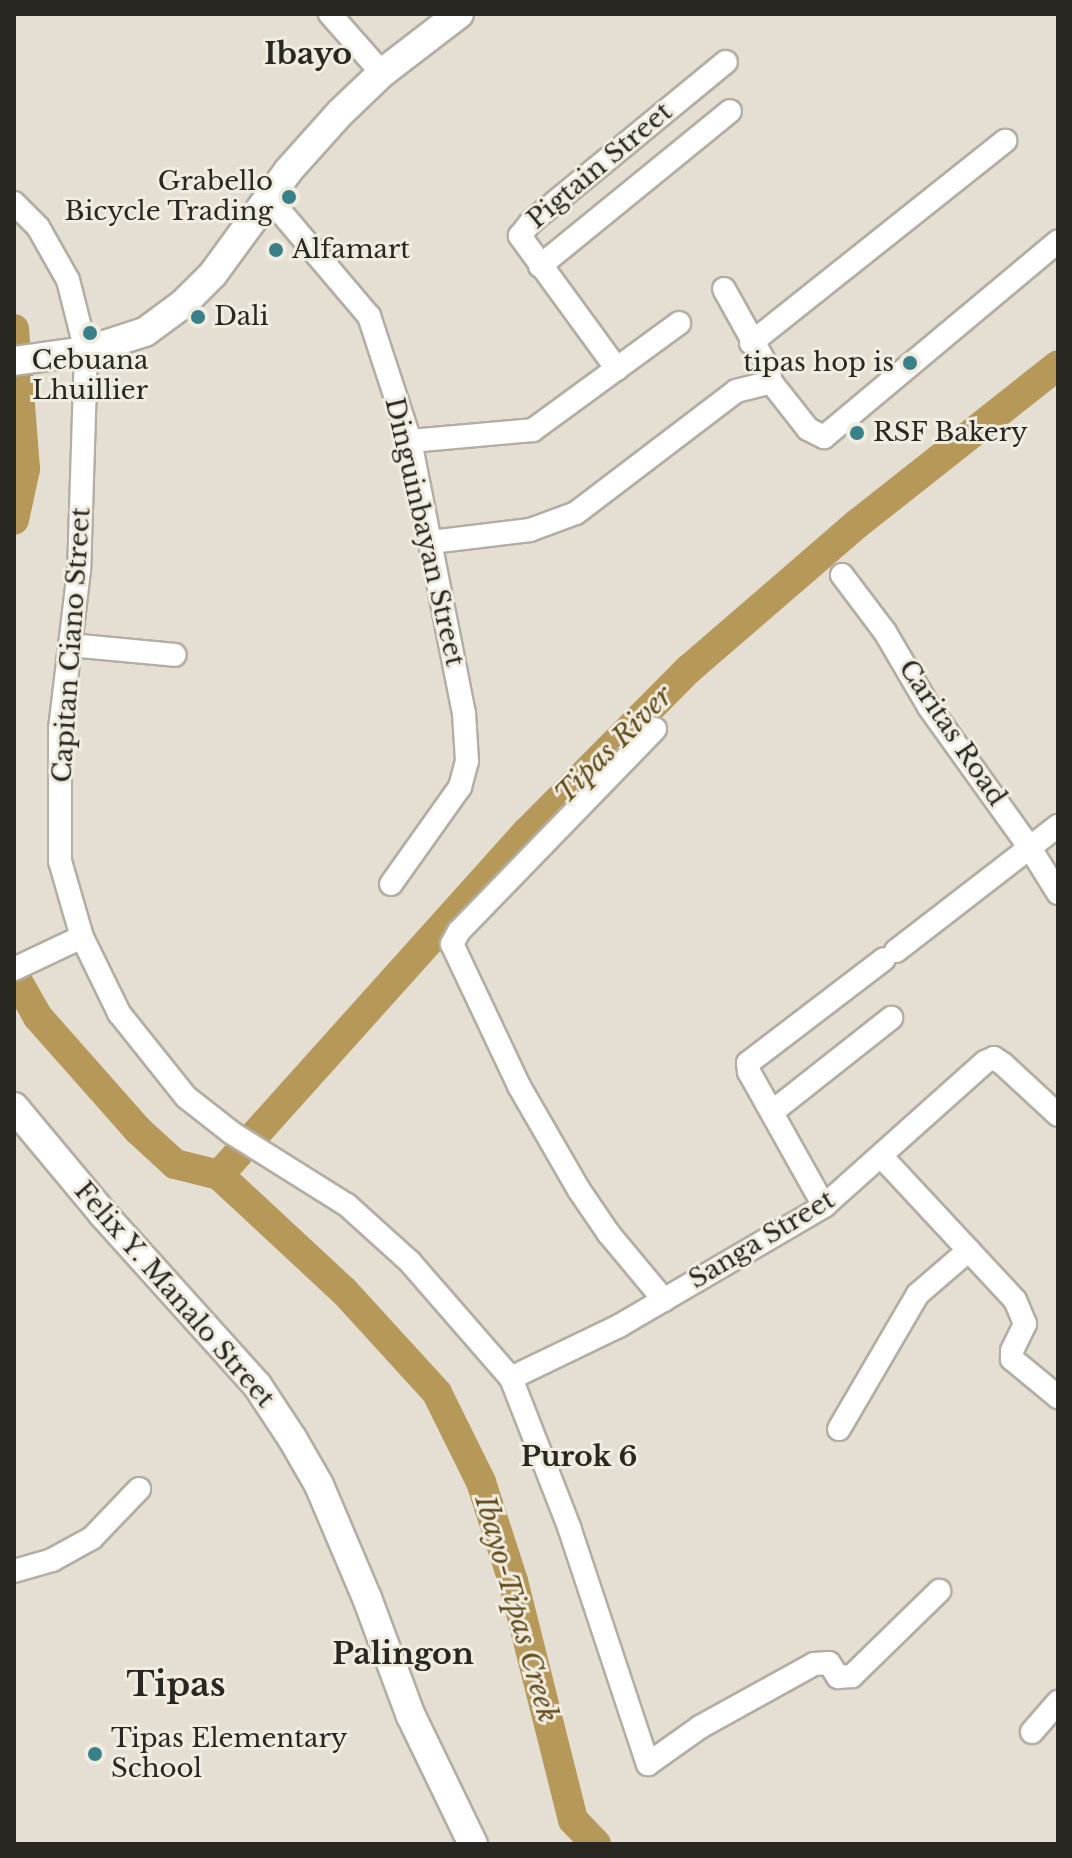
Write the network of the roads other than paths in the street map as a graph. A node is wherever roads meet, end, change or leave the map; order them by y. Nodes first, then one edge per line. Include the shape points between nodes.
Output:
1 (330, 14) edge
2 (459, 14) edge
3 (726, 62) dead end
4 (382, 73) junction
5 (730, 111) dead end
6 (658, 117) junction
7 (1005, 141) dead end
8 (683, 148) junction
9 (268, 197) junction
10 (14, 203) edge
11 (1058, 241) edge
12 (540, 266) junction
13 (724, 289) dead end
14 (679, 323) dead end
15 (751, 343) junction
16 (86, 351) junction
17 (24, 359) edge
18 (617, 369) junction
19 (771, 382) junction
20 (410, 441) junction
21 (431, 542) junction
22 (842, 575) dead end
23 (70, 645) junction
24 (175, 655) dead end
25 (655, 729) dead end
26 (1058, 826) edge
27 (1030, 848) junction
28 (391, 884) dead end
29 (1058, 893) edge
30 (82, 937) junction
31 (22, 965) edge
32 (891, 1018) dead end
33 (14, 1107) edge
34 (772, 1112) junction
35 (1058, 1115) edge
36 (882, 1157) junction
37 (824, 1206) junction
38 (969, 1250) junction
39 (664, 1300) junction
40 (511, 1378) junction
41 (1058, 1397) edge
42 (839, 1429) dead end
43 (139, 1489) dead end
44 (14, 1571) edge
45 (939, 1591) dead end
46 (1058, 1702) edge
47 (1032, 1732) dead end
48 (473, 1844) edge

1 - 4 street
2 - 4 main road
3 - 6 street, Pigtain Street
4 - 9 main road via 320,133
5 - 8 street
6 - 8 street
6 - 12 street, Pigtain Street via 524,229 522,242
7 - 15 street
8 - 12 street
9 - 16 main road via 213,274 183,304 145,332
9 - 20 street, Dinguinbayan Street via 369,316
10 - 16 street, Capitan Ciano Street via 38,227 68,280
11 - 19 street via 835,431 819,437 808,429
12 - 18 street, Pigtain Street
13 - 15 street
14 - 18 street
15 - 19 street
16 - 17 main road
16 - 23 street, Capitan Ciano Street via 79,570
18 - 20 street via 525,433
19 - 21 street via 736,391 576,513 530,530
20 - 21 street, Dinguinbayan Street
21 - 28 street, Dinguinbayan Street via 464,713 467,761 460,787
22 - 27 street, Caritas Road
23 - 24 street
23 - 30 street, Capitan Ciano Street via 60,729 60,861
25 - 39 street via 452,944 519,1086 579,1190
26 - 27 street
27 - 29 street, Caritas Road
27 - 34 street via 748,1063
30 - 31 street
30 - 40 street, Capitan Ciano Street via 119,1013 174,1084 232,1133 347,1205 410,1262
32 - 34 street
33 - 48 main road, Felix Y. Manalo Street via 257,1385 292,1438 319,1485 411,1716
34 - 37 street
35 - 36 street, Sanga Street via 994,1058
36 - 37 street, Sanga Street
36 - 38 street
37 - 39 street, Sanga Street
38 - 41 street via 1023,1314 1025,1324 1012,1359
38 - 42 street via 918,1294
39 - 40 street, Sanga Street
40 - 45 street, Capitan Ciano Street via 565,1514 648,1764 700,1727 814,1664 829,1663 838,1677 852,1676
43 - 44 street via 92,1538 52,1560
46 - 47 street

